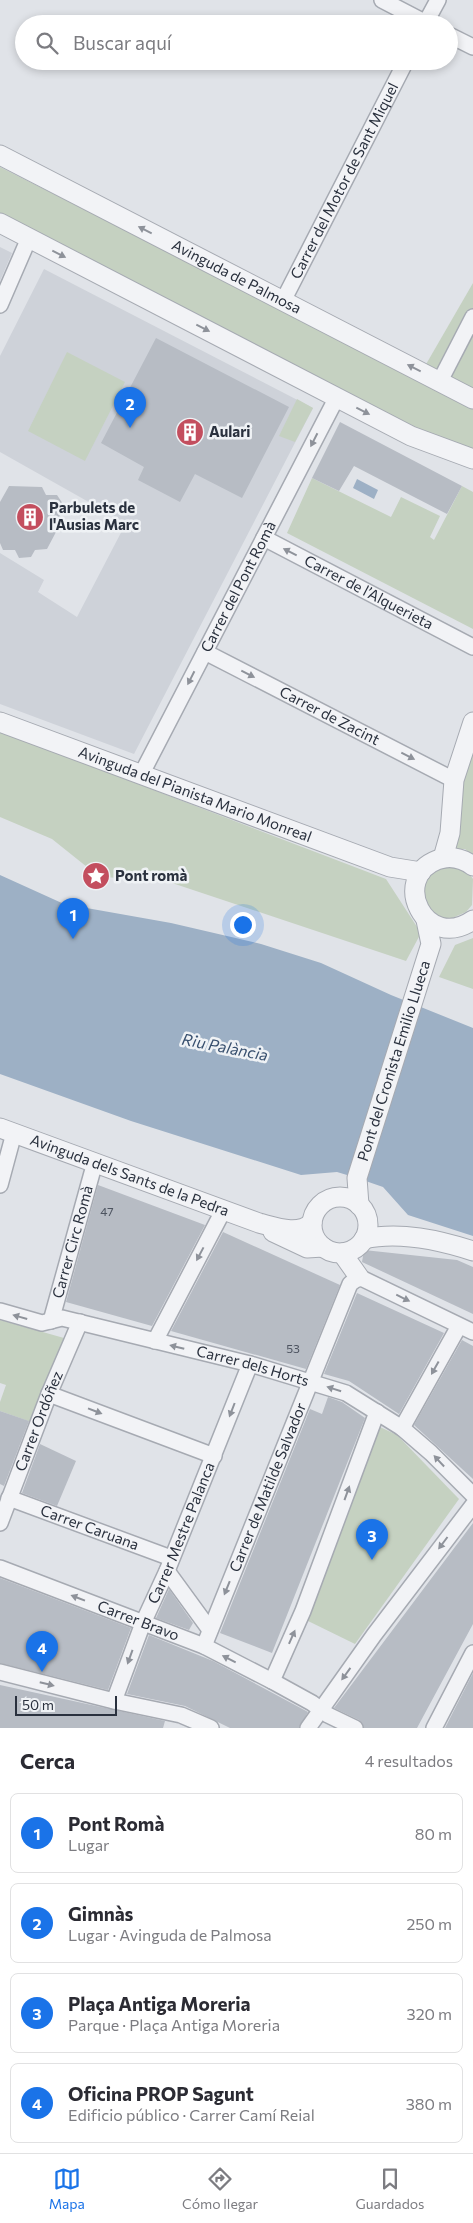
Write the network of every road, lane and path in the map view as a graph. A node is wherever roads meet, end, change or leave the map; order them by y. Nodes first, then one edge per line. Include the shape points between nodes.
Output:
1 (382, 0) edge
2 (438, 0) edge
3 (411, 15) edge
4 (430, 15) edge
5 (458, 40) edge
6 (473, 47) edge
7 (401, 70) edge
8 (0, 155) edge
9 (0, 223) edge
10 (30, 238) junction
11 (283, 301) junction
12 (0, 305) edge
13 (473, 317) edge
14 (440, 382) junction
15 (336, 397) junction
16 (473, 398) edge
17 (473, 458) edge
18 (264, 538) junction
19 (473, 647) edge
20 (205, 652) junction
21 (0, 722) edge
22 (473, 722) edge
23 (141, 775) junction
24 (454, 780) junction
25 (443, 858) junction
26 (473, 866) edge
27 (390, 867) junction
28 (421, 872) junction
29 (414, 890) junction
30 (426, 920) junction
31 (473, 920) edge
32 (450, 929) junction
33 (431, 944) junction
34 (7, 1130) edge
35 (95, 1162) junction
36 (357, 1178) junction
37 (0, 1185) edge
38 (337, 1197) junction
39 (359, 1205) junction
40 (223, 1211) junction
41 (259, 1223) junction
42 (312, 1223) junction
43 (366, 1232) junction
44 (323, 1247) junction
45 (473, 1251) edge
46 (342, 1253) junction
47 (359, 1277) junction
48 (0, 1312) edge
49 (51, 1321) junction
50 (80, 1322) junction
51 (458, 1326) junction
52 (473, 1332) edge
53 (155, 1341) junction
54 (250, 1364) junction
55 (310, 1381) junction
56 (49, 1394) junction
57 (377, 1412) junction
58 (402, 1428) junction
59 (214, 1456) junction
60 (473, 1495) edge
61 (9, 1498) junction
62 (473, 1505) edge
63 (0, 1523) edge
64 (169, 1565) junction
65 (0, 1568) edge
66 (143, 1623) junction
67 (210, 1630) junction
68 (204, 1646) junction
69 (473, 1653) edge
70 (0, 1672) edge
71 (272, 1681) junction
72 (114, 1701) junction
73 (321, 1710) junction
74 (211, 1728) edge
75 (308, 1728) edge
76 (355, 1728) edge
77 (434, 1728) edge

1 - 3 street
2 - 4 street
5 - 6 street
7 - 11 street, Carrer del Motor de Sant Miquel
11 -> 8 street, Avinguda de Palmosa
9 - 10 street
10 - 12 street
10 -> 15 street
14 -> 11 street, Avinguda de Palmosa
13 - 14 street
14 - 16 street, Avinguda de Palmosa
15 -> 17 street via 411,436
15 -> 18 street, Carrer del Pont Romà
19 -> 18 street, Carrer de l’Alquerieta
18 - 20 street, Carrer del Pont Romà
20 -> 23 street, Carrer del Pont Romà
20 -> 24 street, Carrer de Zacint
21 - 23 street, Avinguda del Pianista Mario Monreal
22 - 24 street
23 - 27 street, Avinguda del Pianista Mario Monreal
24 - 25 street via 450,833
25 - 26 street via 454,857
25 - 28 street via 432,862
27 - 28 street, Avinguda del Pianista Mario Monreal
27 - 29 street, Avinguda del Pianista Mario Monreal
28 - 29 street
29 - 30 street, Pont del Cronista Emilio Llueca via 416,906
30 - 32 street via 437,927
30 - 33 street, Pont del Cronista Emilio Llueca
31 - 32 street, Pont del Cronista Emilio Llueca via 462,927
32 - 33 street, Pont del Cronista Emilio Llueca
33 - 36 street, Pont del Cronista Emilio Llueca
34 - 35 street, Avinguda dels Sants de la Pedra
34 - 37 street
35 - 40 street, Avinguda dels Sants de la Pedra
35 - 49 street, Carrer Circ Romà
36 - 38 street, Pont del Cronista Emilio Llueca
36 - 39 street, Pont del Cronista Emilio Llueca
38 - 39 street
38 - 42 street via 320,1205
39 - 43 street via 364,1211
40 - 41 street, Avinguda dels Sants de la Pedra
40 -> 53 street
41 - 42 street via 286,1230
41 - 44 street via 307,1248
42 - 44 street via 314,1237
43 - 45 street via 425,1238
43 - 46 street via 358,1246
44 - 46 street
46 - 47 street
47 -> 51 street
47 - 55 street, Carrer de Matilde Salvador via 350,1284
49 -> 48 street, Carrer dels Horts via 42,1323
49 - 50 street, Carrer dels Horts via 62,1318
50 - 53 street, Carrer dels Horts
50 - 56 street, Carrer Ordóñez
51 - 52 street
51 -> 58 street
54 -> 53 street, Carrer dels Horts
54 - 55 street, Carrer dels Horts
54 -> 59 street, Carrer Mestre Palanca
57 -> 55 street, Carrer dels Horts via 346,1392
55 -> 67 street, Carrer de Matilde Salvador
56 -> 59 street
56 - 61 street, Carrer Ordóñez
57 - 58 street, Carrer dels Horts
71 -> 57 street via 303,1611
60 -> 58 street, Carrer dels Horts
59 - 64 street, Carrer Mestre Palanca
61 - 63 street, Carrer Ordóñez
61 - 64 street, Carrer Caruana
62 -> 73 street
64 - 66 street, Carrer Mestre Palanca
64 - 67 street
66 -> 65 street, Carrer Bravo
66 - 68 street, Carrer Bravo
66 -> 72 street, Carrer Mestre Palanca
67 - 68 street, Carrer de Matilde Salvador
71 -> 68 street, Carrer Bravo
69 - 77 street
70 -> 72 street
71 - 73 street, Carrer Bravo
72 - 74 street via 181,1714
73 - 75 street
73 - 76 street, Carrer Bravo

